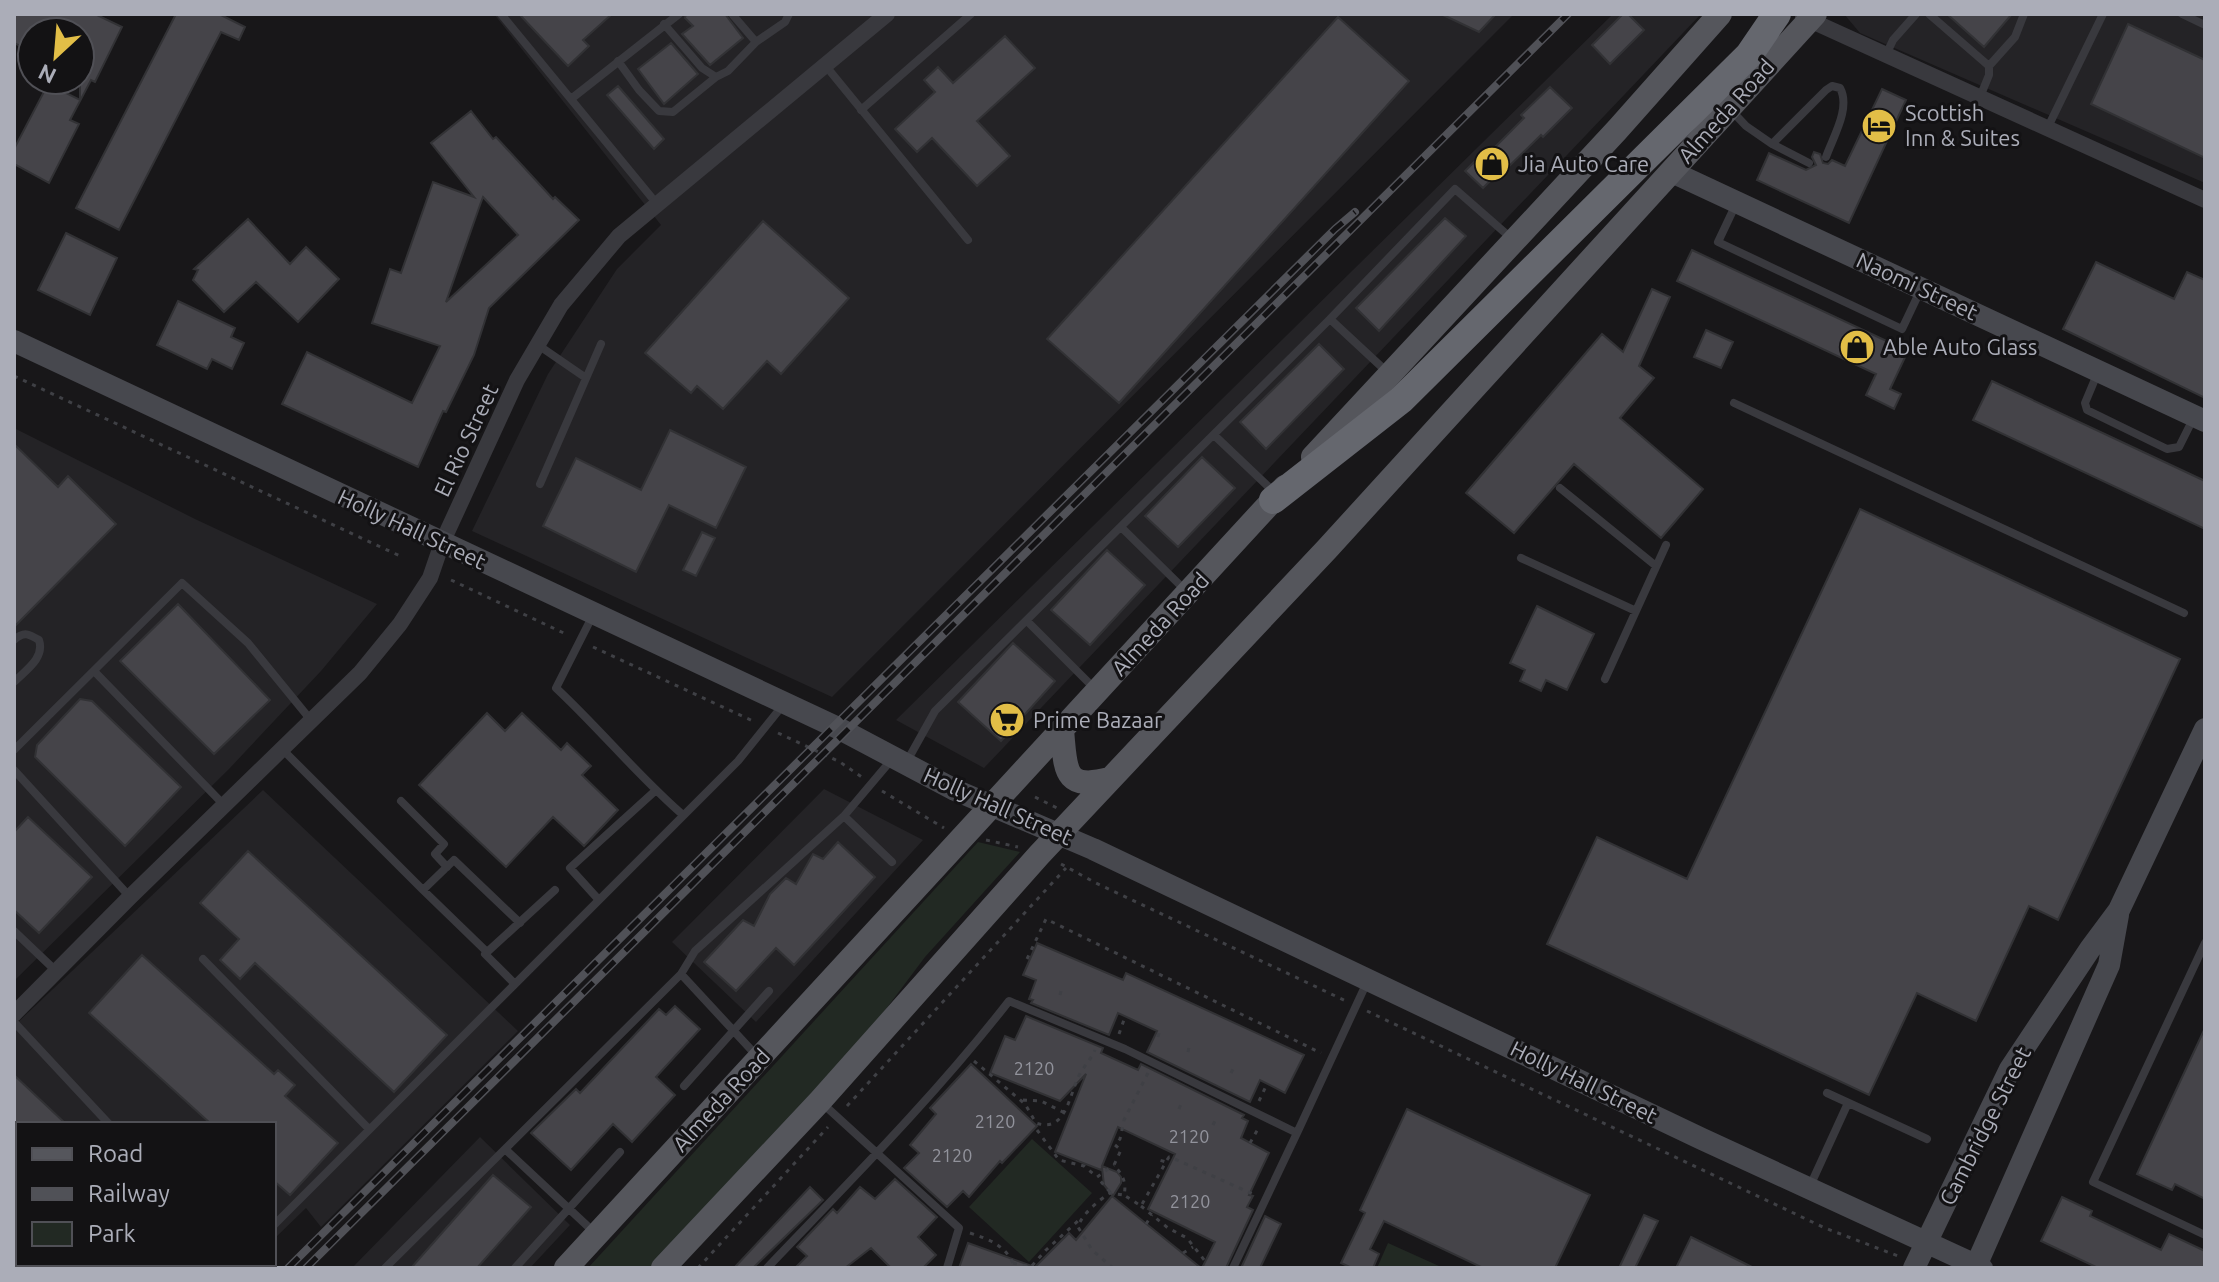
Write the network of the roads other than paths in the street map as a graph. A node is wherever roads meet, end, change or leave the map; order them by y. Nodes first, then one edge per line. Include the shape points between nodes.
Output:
1 (501, 14) edge
2 (679, 14) edge
3 (732, 14) edge
4 (789, 14) edge
5 (886, 14) edge
6 (1720, 14) edge
7 (1777, 14) edge
8 (1916, 14) edge
9 (1929, 14) edge
10 (2024, 14) edge
11 (2103, 14) edge
12 (2182, 14) edge
13 (966, 15) edge
14 (1807, 16) edge
15 (664, 24) junction
16 (2205, 25) edge
17 (756, 42) junction
18 (1886, 55) junction
19 (618, 61) junction
20 (825, 65) junction
21 (1989, 66) junction
22 (716, 77) junction
23 (1980, 97) junction
24 (571, 99) junction
25 (1729, 108) junction
26 (861, 110) junction
27 (2048, 127) junction
28 (1772, 144) junction
29 (1826, 157) dead end
30 (1809, 163) dead end
31 (1672, 172) junction
32 (2205, 200) edge
33 (1737, 202) junction
34 (657, 204) junction
35 (968, 240) dead end
36 (1514, 241) junction
37 (1921, 288) junction
38 (1330, 319) junction
39 (14, 341) edge
40 (601, 344) dead end
41 (538, 345) junction
42 (2099, 371) junction
43 (1390, 374) junction
44 (586, 378) junction
45 (1734, 403) dead end
46 (2200, 418) edge
47 (1214, 435) junction
48 (540, 484) dead end
49 (1560, 488) dead end
50 (1275, 497) junction
51 (1121, 527) junction
52 (442, 543) junction
53 (1666, 545) dead end
54 (1521, 558) dead end
55 (1656, 566) junction
56 (1188, 593) junction
57 (1636, 611) junction
58 (2184, 613) dead end
59 (593, 614) junction
60 (1027, 621) junction
61 (14, 640) edge
62 (94, 671) junction
63 (1605, 679) dead end
64 (14, 682) edge
65 (1097, 692) junction
66 (783, 704) junction
67 (310, 719) junction
68 (2205, 729) edge
69 (1062, 730) junction
70 (281, 749) junction
71 (14, 750) edge
72 (900, 761) junction
73 (14, 770) edge
74 (1110, 779) junction
75 (655, 791) junction
76 (401, 801) dead end
77 (224, 805) junction
78 (992, 806) junction
79 (683, 815) junction
80 (844, 816) junction
81 (1063, 824) junction
82 (892, 862) dead end
83 (447, 867) junction
84 (423, 890) junction
85 (555, 890) dead end
86 (130, 897) junction
87 (598, 899) junction
88 (2119, 910) junction
89 (520, 923) junction
90 (14, 931) edge
91 (2204, 948) edge
92 (487, 952) junction
93 (203, 959) dead end
94 (57, 972) junction
95 (681, 974) junction
96 (1368, 979) junction
97 (514, 983) junction
98 (769, 991) dead end
99 (14, 1014) edge
100 (14, 1022) edge
101 (735, 1031) junction
102 (760, 1058) junction
103 (684, 1086) dead end
104 (1827, 1093) dead end
105 (1848, 1103) junction
106 (828, 1109) junction
107 (107, 1122) edge
108 (369, 1129) junction
109 (1297, 1133) junction
110 (1927, 1139) dead end
111 (505, 1149) junction
112 (620, 1152) dead end
113 (876, 1154) junction
114 (1809, 1187) junction
115 (569, 1209) junction
116 (276, 1223) edge
117 (597, 1235) junction
118 (2205, 1235) edge
119 (1928, 1242) junction
120 (1907, 1264) edge
121 (1978, 1267) edge
122 (385, 1268) edge
123 (515, 1268) edge
124 (566, 1268) edge
125 (663, 1268) edge
126 (767, 1268) edge
127 (947, 1268) edge
128 (1233, 1268) edge

1 - 24 lane
2 - 15 lane
3 - 17 lane
4 - 17 lane
5 - 20 street, El Rio Street
6 - 36 main road, Almeda Road
7 - 50 highway via 1749,55 1401,400
8 - 18 lane
9 - 21 lane
10 - 21 lane via 2015,37
11 - 27 lane
12 - 16 lane
13 - 26 lane
14 - 18 street
14 - 25 main road, Almeda Road
15 - 19 lane
15 - 22 lane
17 - 22 lane
18 - 23 street
19 - 22 lane via 659,111 673,112
19 - 24 lane
20 - 26 lane
20 - 34 street, El Rio Street
21 - 23 lane
23 - 27 street
24 - 34 lane
25 - 28 lane
25 - 31 main road, Almeda Road
26 - 35 lane
27 - 32 street
28 - 29 lane via 1832,86 1844,95 1843,111
28 - 30 lane
31 - 33 street, Naomi Street
31 - 74 main road, Almeda Road
33 - 37 street, Naomi Street
33 - 37 lane via 1718,242 1888,323 1902,329
34 - 41 street, El Rio Street via 619,236 561,305
36 - 38 lane via 1455,189
36 - 43 main road, Almeda Road
37 - 42 street, Naomi Street
38 - 43 lane
38 - 47 lane
39 - 52 street, Holly Hall Street
40 - 44 lane
41 - 44 lane
41 - 52 street, El Rio Street
42 - 46 street, Naomi Street
42 - 46 lane via 2087,410 2167,449 2179,447
43 - 50 main road, Almeda Road
44 - 48 lane
45 - 58 lane
47 - 50 lane
47 - 51 lane
49 - 55 lane
50 - 56 main road, Almeda Road
51 - 56 lane
51 - 60 lane
52 - 59 street, Holly Hall Street
52 - 67 street, El Rio Street via 430,578 400,624 360,673
53 - 55 lane
54 - 57 lane
55 - 57 lane
56 - 65 main road, Almeda Road
57 - 63 lane
59 - 66 street, Holly Hall Street
59 - 75 lane via 556,688
60 - 65 lane
60 - 72 lane via 935,711
61 - 64 lane via 29,634 42,647
62 - 67 lane via 182,583 248,643
62 - 71 lane
62 - 77 lane
65 - 69 main road, Almeda Road
66 - 72 street, Holly Hall Street
66 - 79 lane via 738,761
67 - 70 street, El Rio Street
68 - 88 street, Cambridge Street
69 - 74 main road via 1069,774 1088,785
69 - 78 main road, Almeda Road
70 - 77 street, El Rio Street
70 - 84 lane
72 - 78 street, Holly Hall Street
72 - 80 lane
73 - 86 lane
74 - 81 main road, Almeda Road
75 - 79 lane
75 - 87 lane via 570,868
76 - 83 lane via 444,844 435,854
77 - 86 street, El Rio Street
78 - 81 street, Holly Hall Street
78 - 102 main road, Almeda Road
79 - 87 lane
80 - 82 lane
80 - 95 lane via 695,951
81 - 96 street, Holly Hall Street
81 - 106 main road, Almeda Road
83 - 84 lane
83 - 89 lane via 454,860
84 - 92 lane
85 - 89 lane
86 - 94 street, El Rio Street
87 - 97 lane
88 - 119 street, Cambridge Street via 2010,1069
88 - 121 street, Cambridge Street via 2109,965
89 - 92 lane
90 - 94 lane
91 - 118 lane via 2093,1182
92 - 97 lane
93 - 108 lane
94 - 99 street, El Rio Street
95 - 101 lane
95 - 111 lane
96 - 109 lane
96 - 114 street, Holly Hall Street
97 - 108 lane
98 - 101 lane
100 - 107 lane
101 - 102 lane
101 - 103 lane
102 - 117 main road, Almeda Road
104 - 105 lane
105 - 110 lane
105 - 114 lane
106 - 113 lane
106 - 125 main road, Almeda Road
108 - 116 lane
109 - 113 lane via 1115,1045 1009,1001
109 - 128 lane
111 - 115 lane
111 - 122 lane
112 - 115 lane
113 - 126 lane
113 - 127 lane via 959,1228
114 - 119 street, Holly Hall Street
115 - 117 lane
115 - 123 lane
117 - 124 main road, Almeda Road
119 - 120 street, Cambridge Street
119 - 121 street, Holly Hall Street

